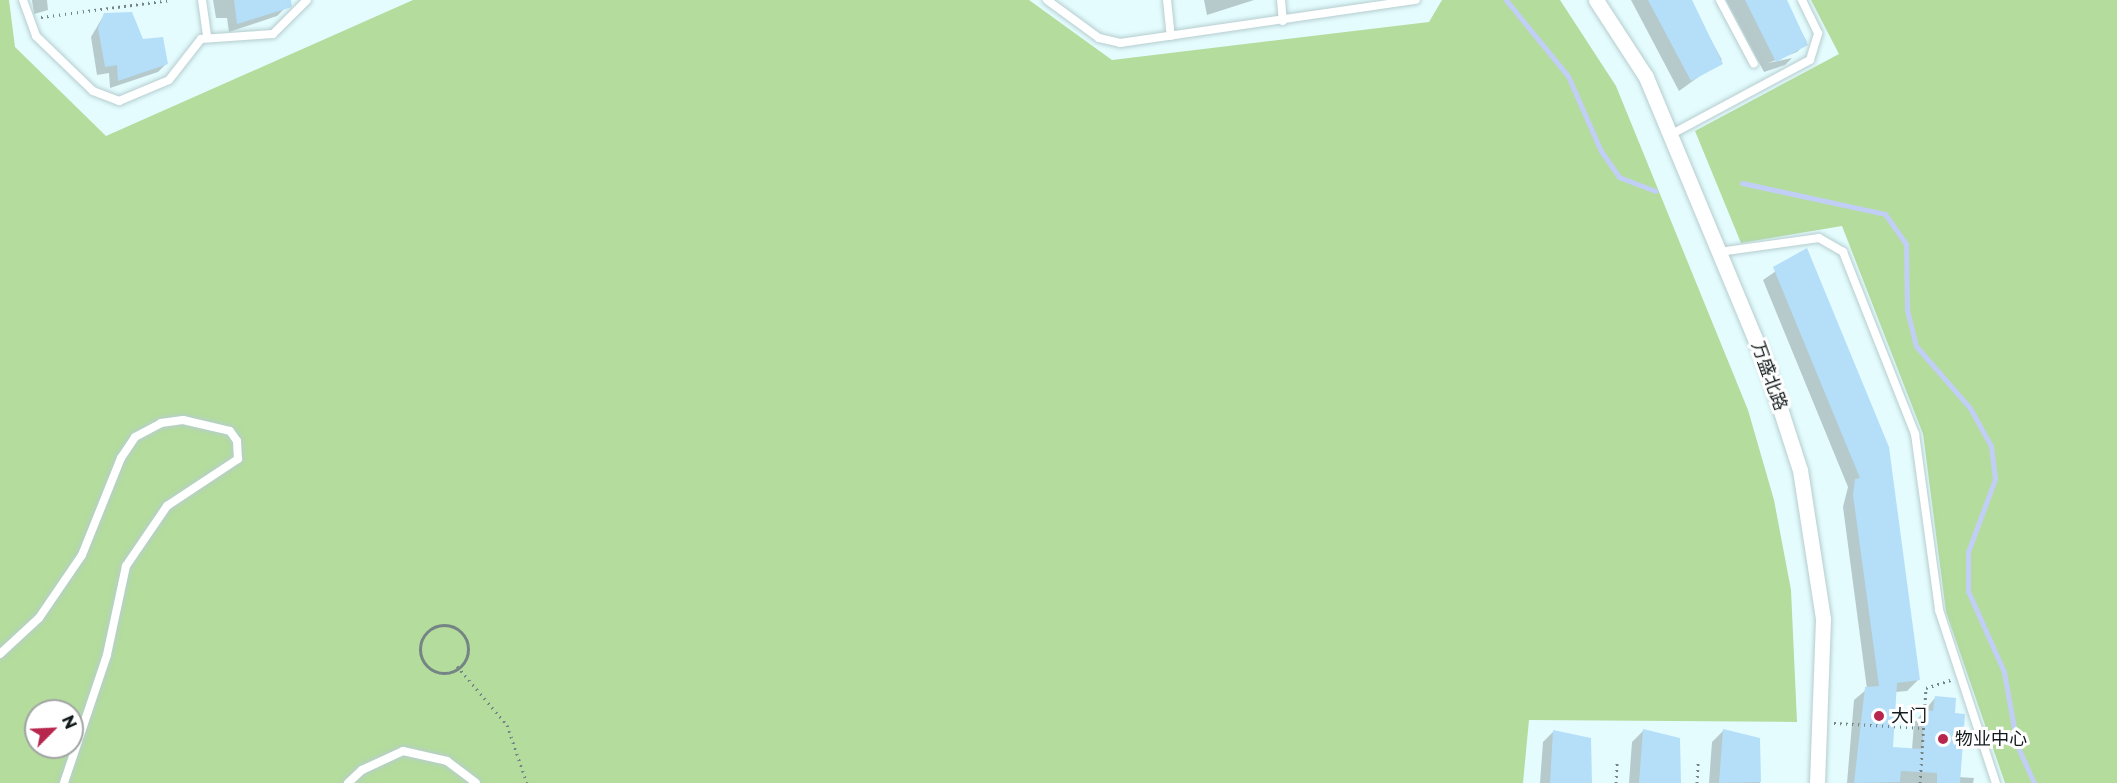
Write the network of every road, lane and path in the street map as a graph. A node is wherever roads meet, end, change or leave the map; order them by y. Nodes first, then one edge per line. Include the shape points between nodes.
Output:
1 (23, 0) edge
2 (170, 0) edge
3 (202, 0) edge
4 (307, 0) edge
5 (1047, 0) edge
6 (1167, 0) edge
7 (1281, 0) edge
8 (1416, 0) edge
9 (1596, 0) edge
10 (1720, 0) edge
11 (1802, 0) edge
12 (26, 19) junction
13 (1283, 21) junction
14 (1171, 36) junction
15 (207, 37) junction
16 (1754, 64) dead end
17 (1670, 135) junction
18 (1719, 252) junction
19 (0, 654) edge
20 (457, 666) junction
21 (1961, 676) junction
22 (1821, 722) junction
23 (1924, 728) junction
24 (1617, 761) dead end
25 (1698, 762) dead end
26 (64, 783) edge
27 (348, 783) edge
28 (476, 783) edge
29 (527, 783) edge
30 (1616, 783) edge
31 (1696, 783) edge
32 (1817, 783) edge
33 (1920, 783) edge
34 (1996, 783) edge

1 - 12 lane
2 - 12 path
3 - 15 lane
4 - 15 lane via 273,34
5 - 14 lane via 1107,42
6 - 14 lane
7 - 13 lane
8 - 13 lane
9 - 17 street, 万盛北路 via 1640,67
10 - 16 lane
11 - 17 lane via 1818,33 1810,60
12 - 15 lane via 93,91 113,100 169,80 188,50
13 - 14 lane
17 - 18 street, 万盛北路
18 - 21 lane via 1819,238 1843,252 1915,434 1939,610
18 - 22 street, 万盛北路 via 1766,365 1802,481 1823,619
19 - 26 lane via 39,618 82,555 121,458 135,436 161,423 183,420 230,431 237,441 238,459 166,507 126,566 107,654
20 - 20 path via 471,652 460,629 438,628 418,641 419,662 428,669
20 - 29 path via 507,725
21 - 23 path via 1926,688
21 - 34 lane
22 - 23 path
22 - 32 street, 万盛北路
23 - 33 path
24 - 30 path
25 - 31 path
27 - 28 lane via 362,770 403,751 447,762

